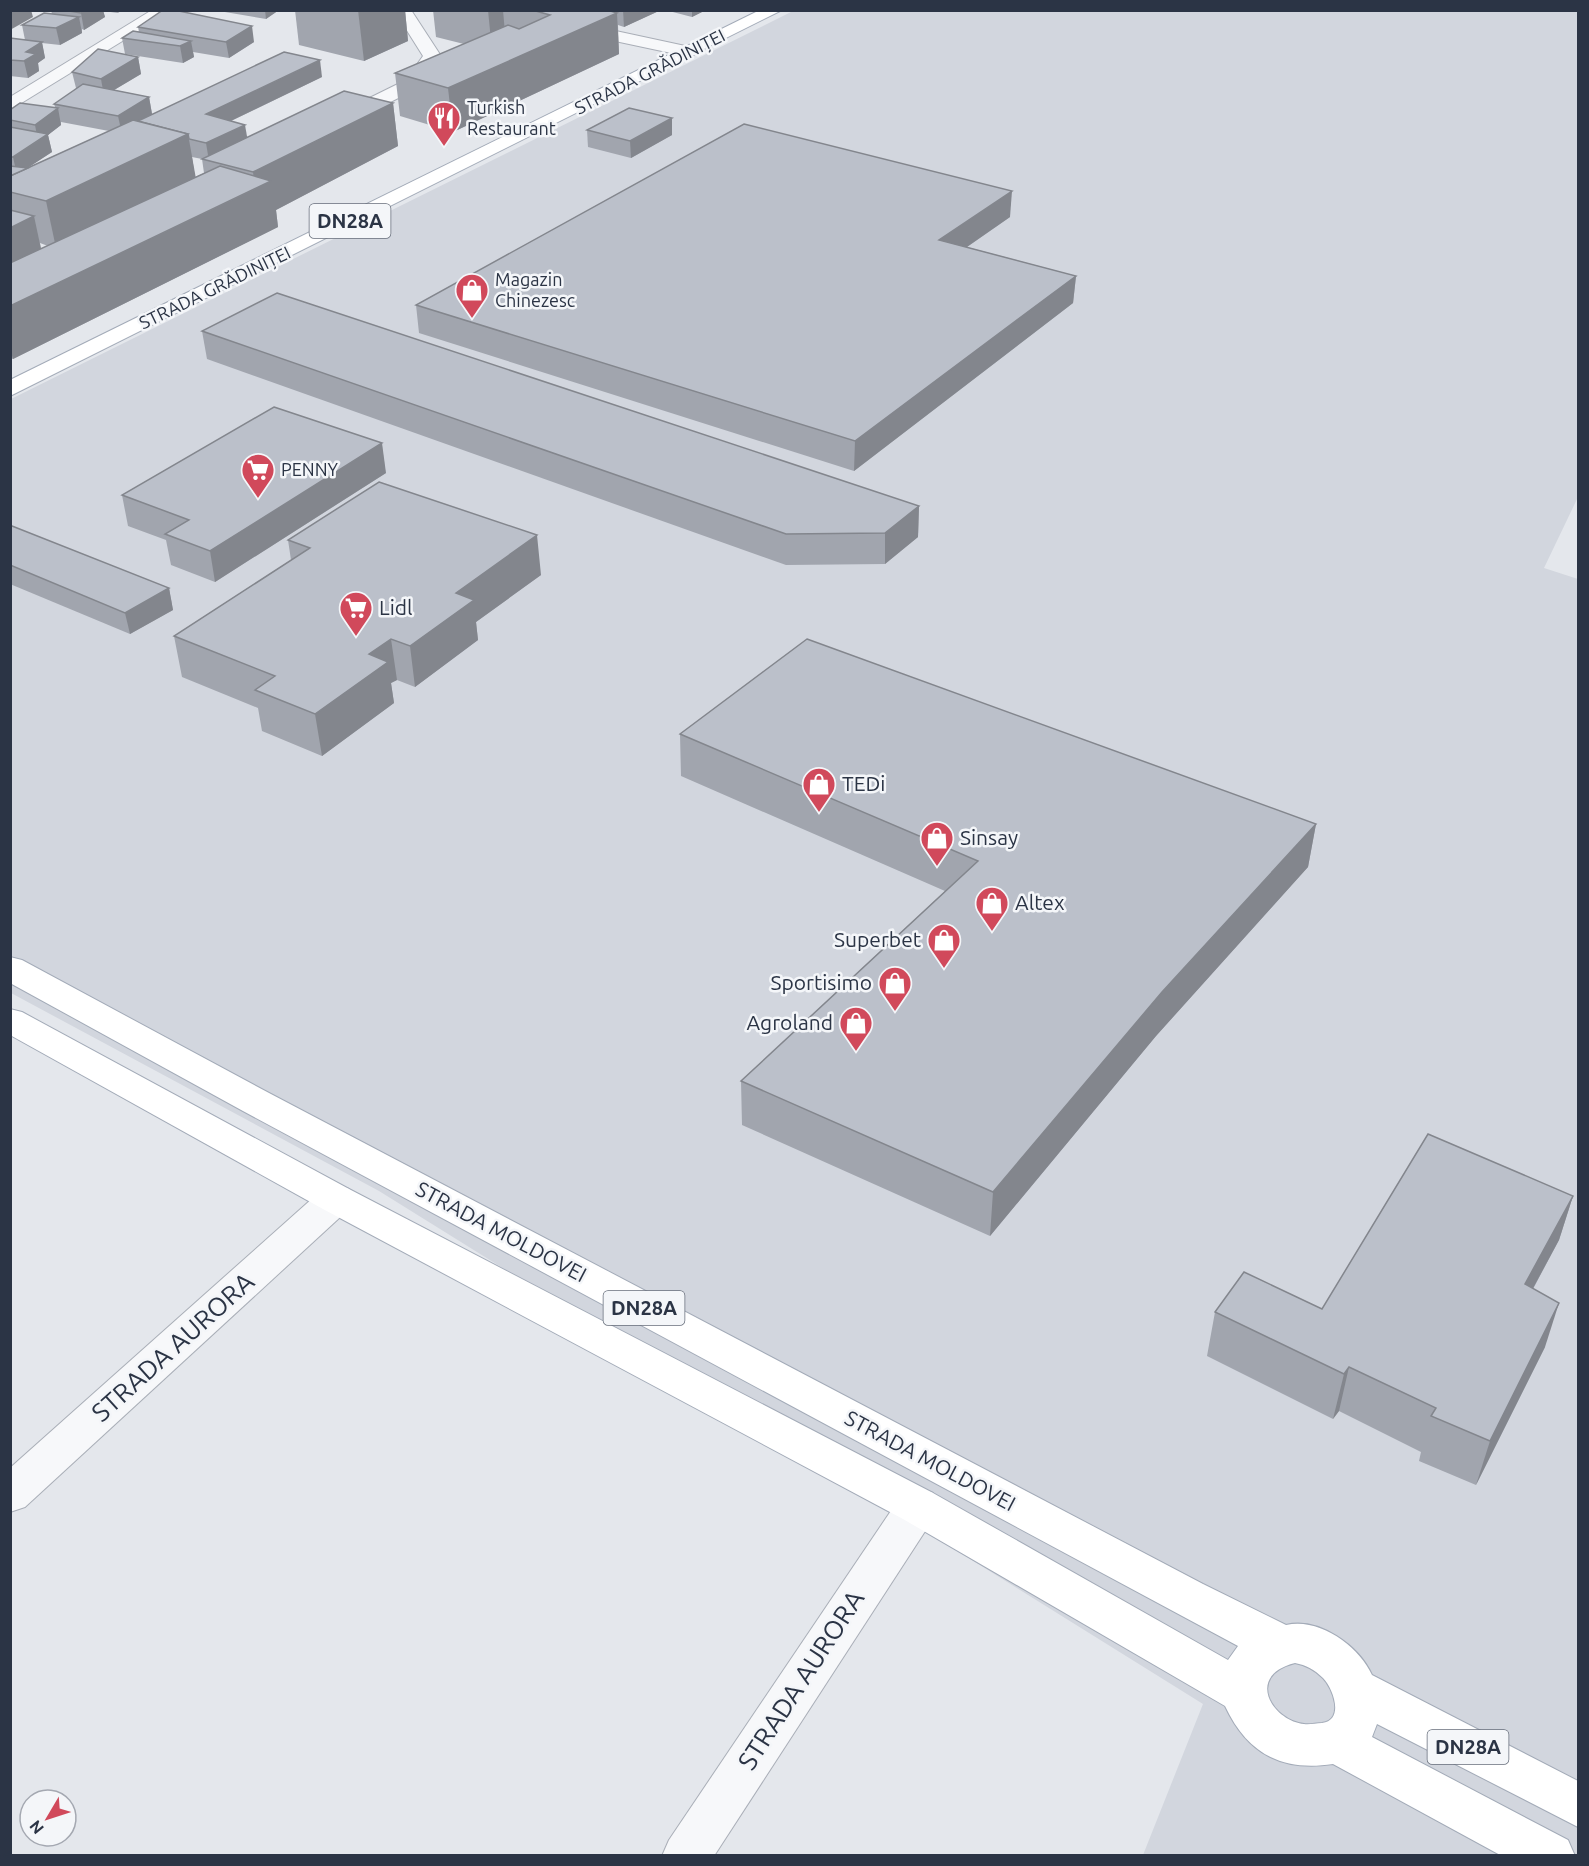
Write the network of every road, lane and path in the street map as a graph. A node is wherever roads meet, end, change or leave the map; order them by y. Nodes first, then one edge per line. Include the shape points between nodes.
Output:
1 (165, 10) edge
2 (402, 10) edge
3 (774, 10) edge
4 (558, 23) edge
5 (690, 52) junction
6 (10, 105) edge
7 (320, 130) edge
8 (10, 389) edge
9 (10, 968) edge
10 (10, 1020) edge
11 (336, 1199) junction
12 (10, 1494) edge
13 (918, 1506) junction
14 (1280, 1644) junction
15 (1357, 1690) junction
16 (1243, 1692) junction
17 (1336, 1742) junction
18 (1578, 1804) edge
19 (686, 1856) edge
20 (1551, 1856) edge

1 - 6 street
2 - 7 street via 432,56 412,84
3 - 5 main road, STRADA GRĂDINIȚEI / DN28A
4 - 5 street
5 - 8 main road, STRADA GRĂDINIȚEI / DN28A
9 - 14 main road, STRADA MOLDOVEI / DN28A via 1177,1593
10 - 11 main road, DN28A
11 - 12 street, STRADA AURORA
11 - 13 main road, DN28A
13 - 16 main road, DN28A
13 - 19 street, STRADA AURORA
14 - 15 main road via 1311,1646 1326,1653 1340,1664
14 - 16 main road via 1262,1650 1250,1661
15 - 17 main road via 1356,1720
15 - 18 main road, DN28A
16 - 17 main road via 1256,1721 1284,1742 1313,1747
17 - 20 main road, DN28A

